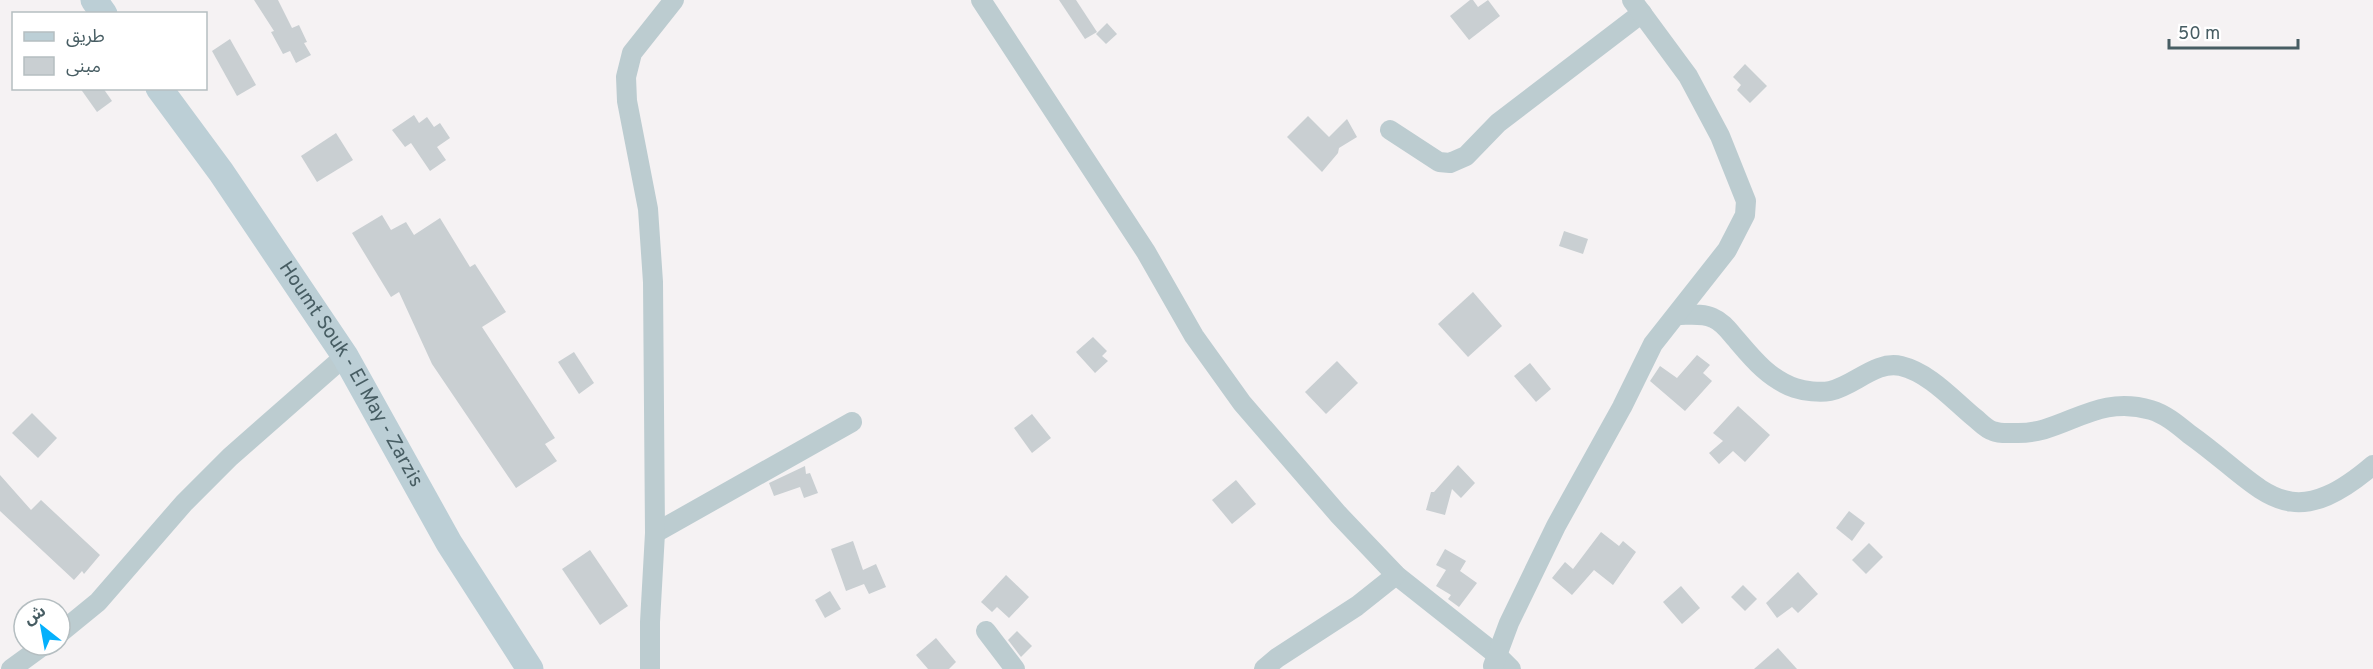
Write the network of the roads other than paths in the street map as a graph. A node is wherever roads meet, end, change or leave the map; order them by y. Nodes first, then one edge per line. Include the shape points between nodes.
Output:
1 (674, 0) edge
2 (981, 0) edge
3 (1637, 6) edge
4 (160, 90) edge
5 (1390, 130) dead end
6 (1678, 315) junction
7 (345, 356) junction
8 (852, 423) dead end
9 (2373, 465) edge
10 (655, 533) junction
11 (1396, 575) junction
12 (72, 623) edge
13 (986, 631) dead end
14 (28, 657) edge
15 (1500, 664) edge
16 (11, 669) edge
17 (530, 669) edge
18 (650, 669) edge
19 (1015, 669) edge
20 (1264, 669) edge

1 - 10 street via 632,53 626,77 648,209 653,271
2 - 11 street via 1146,252 1214,366 1242,404
3 - 5 street via 1498,123 1466,156 1450,163 1439,162
3 - 6 street via 1688,76 1720,136 1746,201 1744,215 1727,250
4 - 7 main road, Houmt Souk - El May - Zarzis
6 - 9 street via 1710,316 1721,321 1766,372 1796,388 1827,392 1882,367 1899,365 1915,371 1991,431 2019,434 2042,430 2105,408 2130,405 2153,411 2203,443 2258,488 2298,504 2329,496
6 - 15 street via 1653,344 1623,407 1556,526 1509,623
7 - 12 street via 230,457 176,511 98,602
7 - 17 main road, Houmt Souk - El May - Zarzis via 449,543
8 - 10 street
10 - 18 street
11 - 15 street
11 - 20 street
13 - 19 street
14 - 16 street

